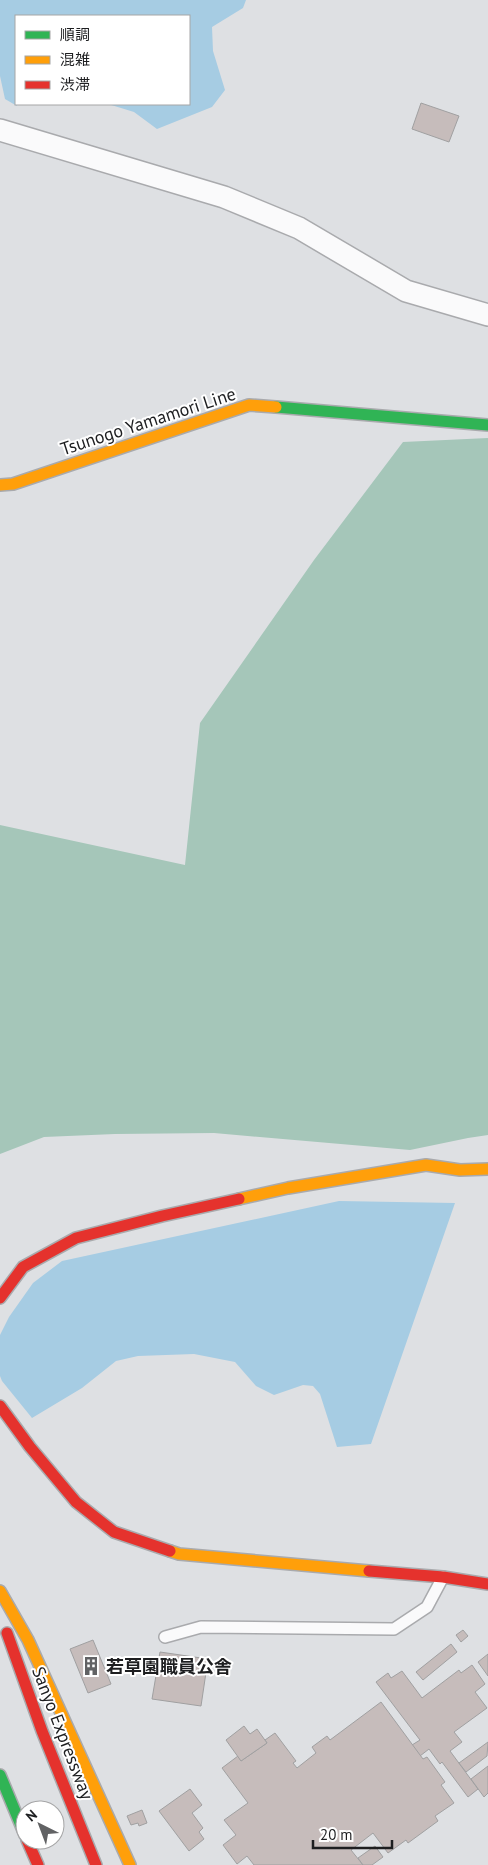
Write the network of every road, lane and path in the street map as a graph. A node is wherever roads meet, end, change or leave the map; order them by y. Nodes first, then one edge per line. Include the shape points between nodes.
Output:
1 (0, 130) edge
2 (488, 315) edge
3 (488, 425) edge
4 (0, 485) edge
5 (488, 1170) edge
6 (0, 1298) edge
7 (0, 1406) edge
8 (443, 1577) junction
9 (488, 1584) edge
10 (0, 1590) edge
11 (3, 1622) dead end
12 (165, 1637) dead end
13 (0, 1774) edge
14 (15, 1810) edge
15 (31, 1850) edge
16 (38, 1865) edge
17 (96, 1865) edge
18 (130, 1865) edge

1 - 2 street via 224,197 299,228 406,291
3 - 4 main road, Tsunogo Yamamori Line via 249,405 13,484
5 - 6 main road via 426,1165 383,1171 288,1188 76,1238 23,1267
7 - 8 main road via 76,1502 114,1532 179,1554
8 - 9 main road
8 - 12 lane via 426,1607 394,1628 201,1627
10 - 18 main road via 28,1640
11 - 17 main road, Sanyo Expressway via 42,1731
13 - 14 main road
15 - 16 main road

